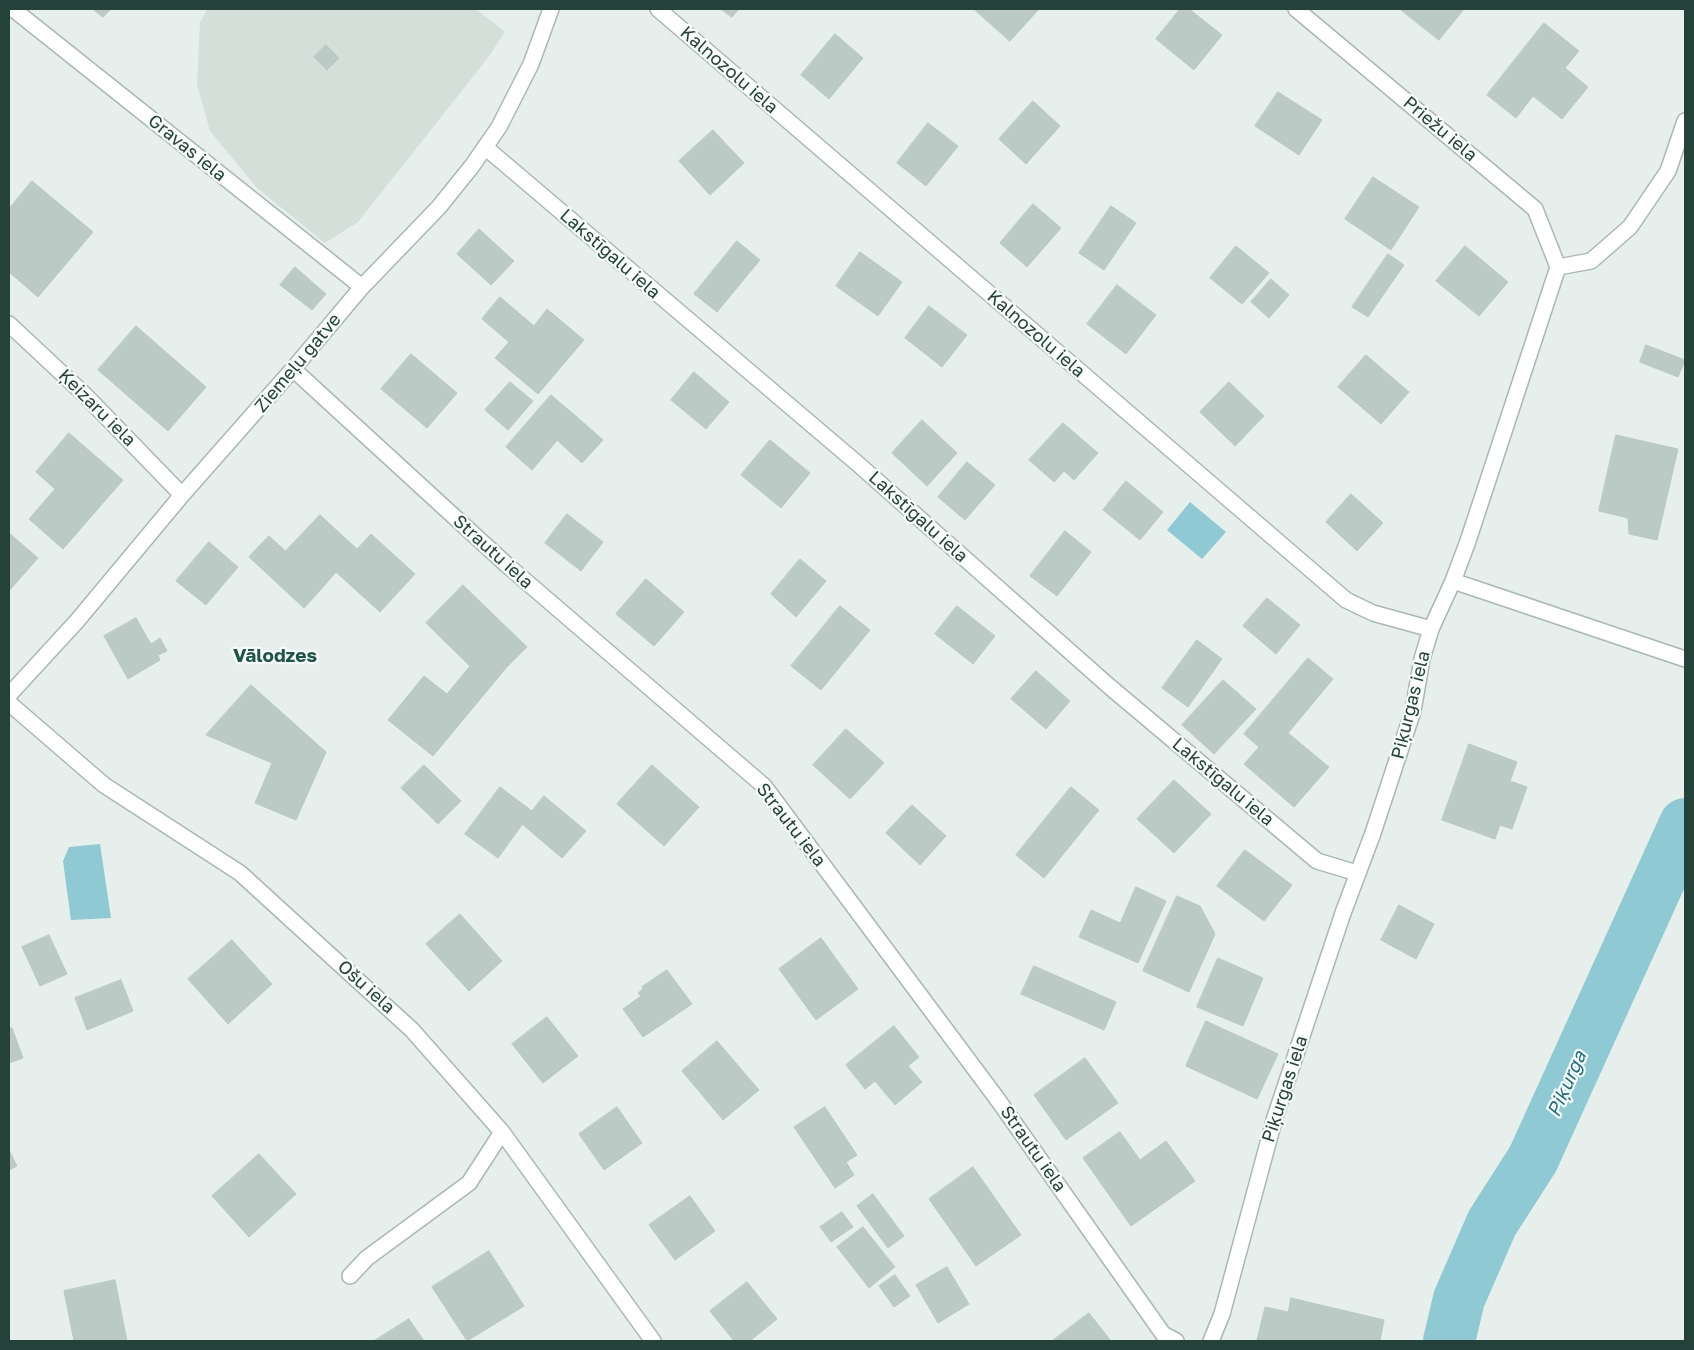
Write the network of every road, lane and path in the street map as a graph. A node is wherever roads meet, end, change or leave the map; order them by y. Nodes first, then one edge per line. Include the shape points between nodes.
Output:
1 (12, 9) edge
2 (551, 9) edge
3 (658, 9) edge
4 (1296, 9) edge
5 (1685, 121) edge
6 (485, 147) junction
7 (1558, 267) junction
8 (362, 287) junction
9 (9, 324) edge
10 (293, 369) junction
11 (182, 495) junction
12 (1453, 581) junction
13 (1431, 629) junction
14 (1685, 659) edge
15 (9, 694) edge
16 (9, 703) edge
17 (1358, 873) junction
18 (502, 1132) junction
19 (350, 1276) dead end
20 (653, 1341) edge
21 (1176, 1341) edge
22 (1211, 1341) edge

1 - 8 street, Gravas iela
2 - 6 street, Ziemeļu gatve via 530,64 499,127
3 - 13 street, Kalnozolu iela via 1346,600 1373,613
4 - 7 street, Priežu iela via 1536,209
5 - 7 street via 1668,171 1630,227 1591,262
6 - 8 street, Ziemeļu gatve via 439,207
6 - 17 street, Lakstīgalu iela via 858,464 1110,687 1317,861
7 - 12 street, Piķurgas iela
8 - 10 street, Ziemeļu gatve
9 - 11 street, Ķeizaru iela via 85,394
10 - 11 street, Ziemeļu gatve
10 - 21 street, Strautu iela via 508,566 764,786 998,1100 1163,1334
11 - 15 street, Ziemeļu gatve via 77,621
12 - 13 street, Piķurgas iela
12 - 14 street
13 - 17 street, Piķurgas iela via 1413,711
16 - 18 street, Ošu iela via 104,785 240,872 412,1030
17 - 22 street, Piķurgas iela via 1275,1117 1222,1314
18 - 19 street via 469,1183 367,1258
18 - 20 street, Ošu iela

